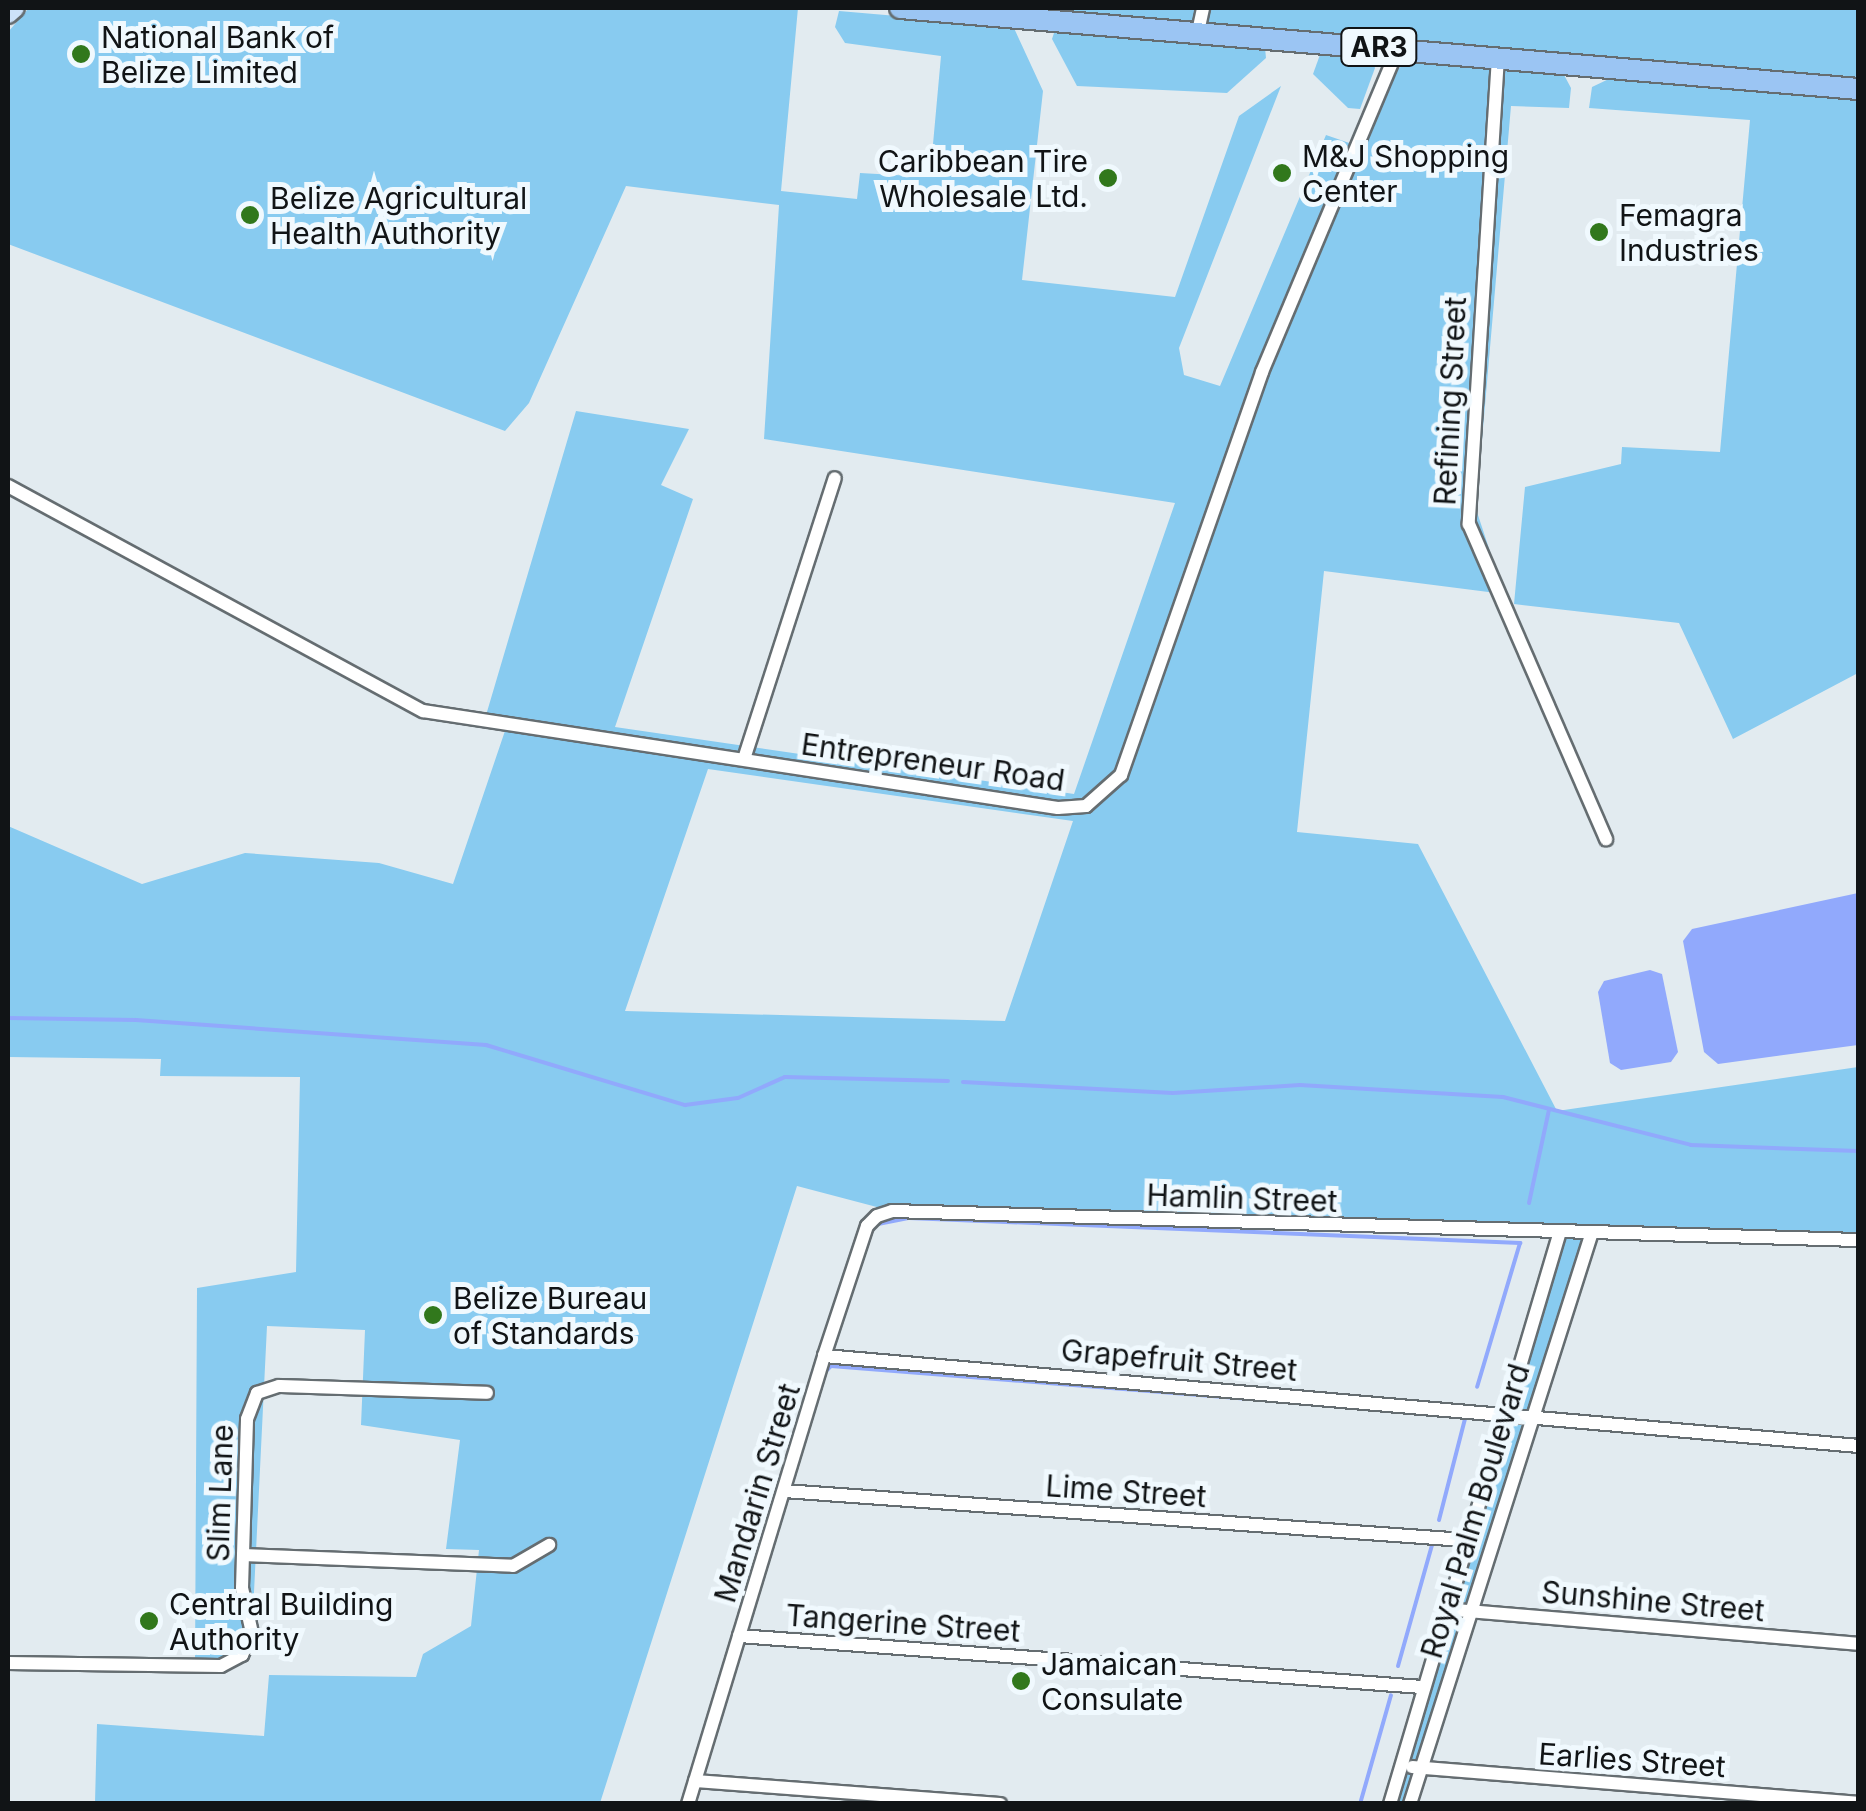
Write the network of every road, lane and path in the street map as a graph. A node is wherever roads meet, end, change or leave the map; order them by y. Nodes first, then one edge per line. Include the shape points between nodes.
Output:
1 (14, 8) edge
2 (900, 8) edge
3 (1204, 8) edge
4 (8, 14) edge
5 (1198, 32) junction
6 (1398, 48) junction
7 (1498, 57) junction
8 (1858, 89) edge
9 (834, 478) dead end
10 (8, 486) edge
11 (744, 759) junction
12 (1606, 838) dead end
13 (892, 1211) joint
14 (1558, 1234) junction
15 (1591, 1235) junction
16 (1858, 1240) edge
17 (824, 1356) junction
18 (486, 1392) dead end
19 (1504, 1411) junction
20 (1528, 1422) junction
21 (1858, 1446) edge
22 (784, 1491) junction
23 (1464, 1540) junction
24 (548, 1545) dead end
25 (243, 1555) junction
26 (1444, 1609) junction
27 (1470, 1611) junction
28 (739, 1636) junction
29 (1858, 1644) edge
30 (8, 1663) edge
31 (1422, 1687) junction
32 (1402, 1766) junction
33 (1421, 1768) junction
34 (694, 1781) junction
35 (1858, 1803) edge
36 (688, 1804) edge
37 (1000, 1804) edge
38 (1390, 1804) edge
39 (1410, 1804) edge

1 - 4 main road
2 - 5 main road, AR3
3 - 5 street
5 - 6 main road, AR3
6 - 7 main road, AR3
6 - 11 street, Entrepreneur Road via 1262,372 1122,775 1107,794 1086,806 1058,808
7 - 8 main road, AR3
7 - 12 street, Refining Street via 1468,524
9 - 11 street
10 - 11 street, Entrepreneur Road via 423,711
13 - 14 street, Hamlin Street
13 - 17 street, Mandarin Street via 867,1226
14 - 15 street, Hamlin Street
14 - 19 street, Royal Palm Boulevard
15 - 16 street, Hamlin Street
15 - 20 street, Royal Palm Boulevard
17 - 19 street, Grapefruit Street
17 - 22 street, Mandarin Street
18 - 25 street, Slim Lane via 279,1386 257,1393 247,1412
19 - 20 street, Grapefruit Street
19 - 23 street, Royal Palm Boulevard
20 - 21 street
20 - 27 street, Royal Palm Boulevard
22 - 23 street, Lime Street
22 - 28 street, Mandarin Street
23 - 26 street, Royal Palm Boulevard
24 - 25 street via 514,1566
25 - 30 street, Slim Lane via 252,1633 233,1663
26 - 27 street, Sunshine Street
26 - 31 street, Royal Palm Boulevard
27 - 29 street, Sunshine Street
27 - 33 street, Royal Palm Boulevard
28 - 31 street, Tangerine Street
28 - 34 street, Mandarin Street
31 - 32 street, Royal Palm Boulevard
32 - 33 street, Earlies Street
32 - 38 street, Royal Palm Boulevard
33 - 35 street, Earlies Street
33 - 39 street, Royal Palm Boulevard
34 - 36 street, Mandarin Street
34 - 37 street

